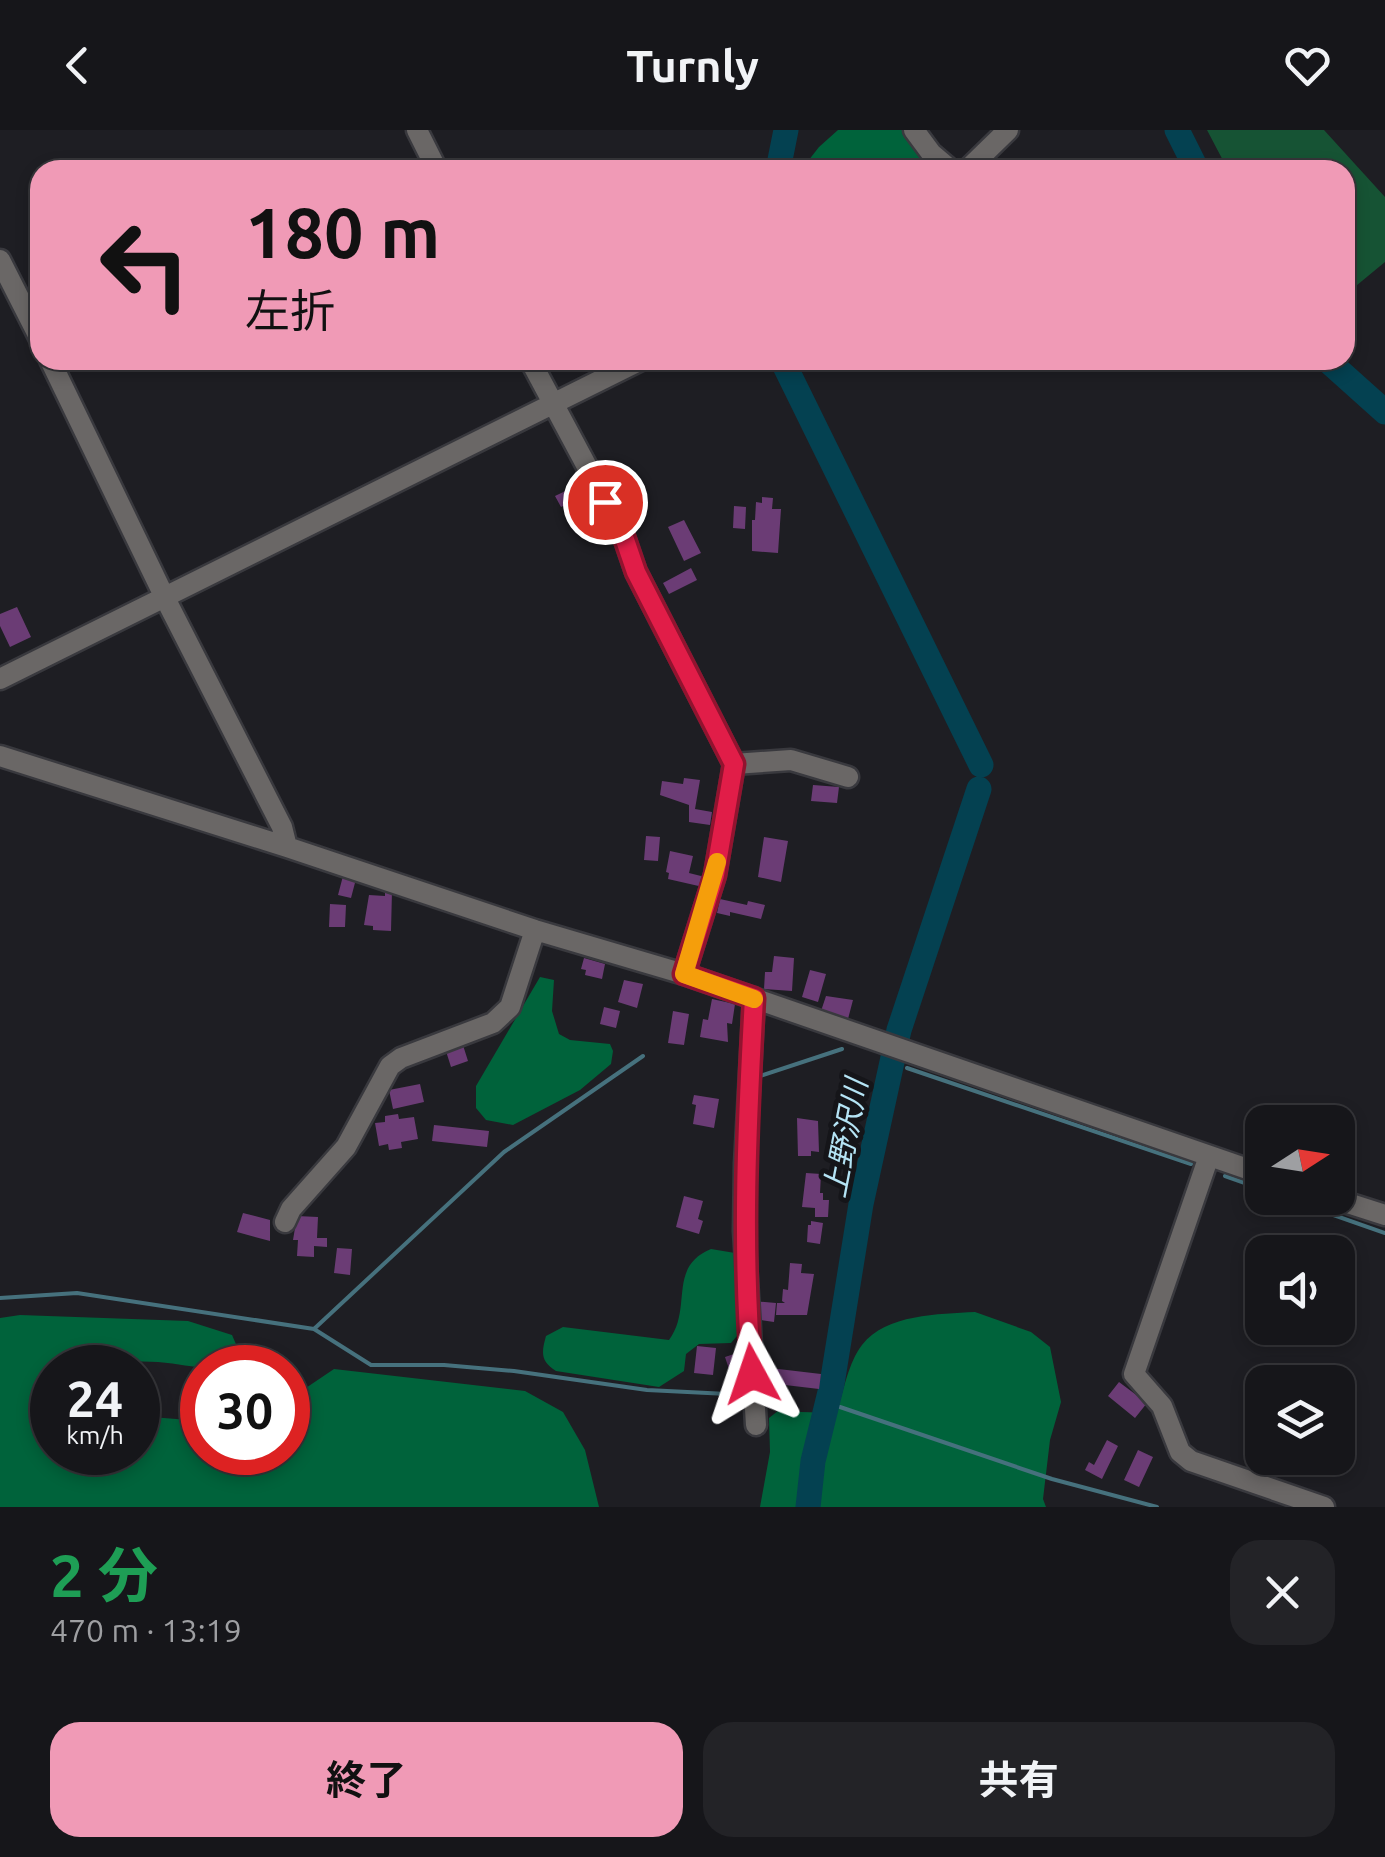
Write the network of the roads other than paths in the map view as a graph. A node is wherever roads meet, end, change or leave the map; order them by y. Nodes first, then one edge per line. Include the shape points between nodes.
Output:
1 (417, 130) edge
2 (914, 130) edge
3 (1008, 130) edge
4 (432, 160) edge
5 (939, 160) edge
6 (976, 160) edge
7 (0, 260) edge
8 (30, 319) edge
9 (55, 370) edge
10 (535, 370) edge
11 (621, 370) edge
12 (551, 404) junction
13 (165, 598) junction
14 (0, 679) edge
15 (0, 756) edge
16 (734, 764) junction
17 (848, 777) dead end
18 (287, 847) junction
19 (535, 930) junction
20 (684, 974) junction
21 (754, 998) junction
22 (1209, 1156) junction
23 (1245, 1168) edge
24 (1355, 1205) edge
25 (1385, 1215) edge
26 (285, 1222) dead end
27 (756, 1425) dead end
28 (1324, 1507) edge

1 - 4 street
2 - 5 street
3 - 6 street
7 - 8 street
9 - 13 street
10 - 12 street
11 - 12 street
12 - 13 street
12 - 16 street via 623,534
13 - 14 street
13 - 18 street
15 - 18 street
16 - 17 street via 791,760
16 - 20 street via 715,875
18 - 19 street
19 - 20 street
19 - 26 street via 504,1016 390,1066 346,1147
20 - 21 street
21 - 22 street
21 - 27 street via 744,1231
22 - 23 street
22 - 28 street via 1134,1374 1162,1406 1180,1452 1191,1462
24 - 25 street

